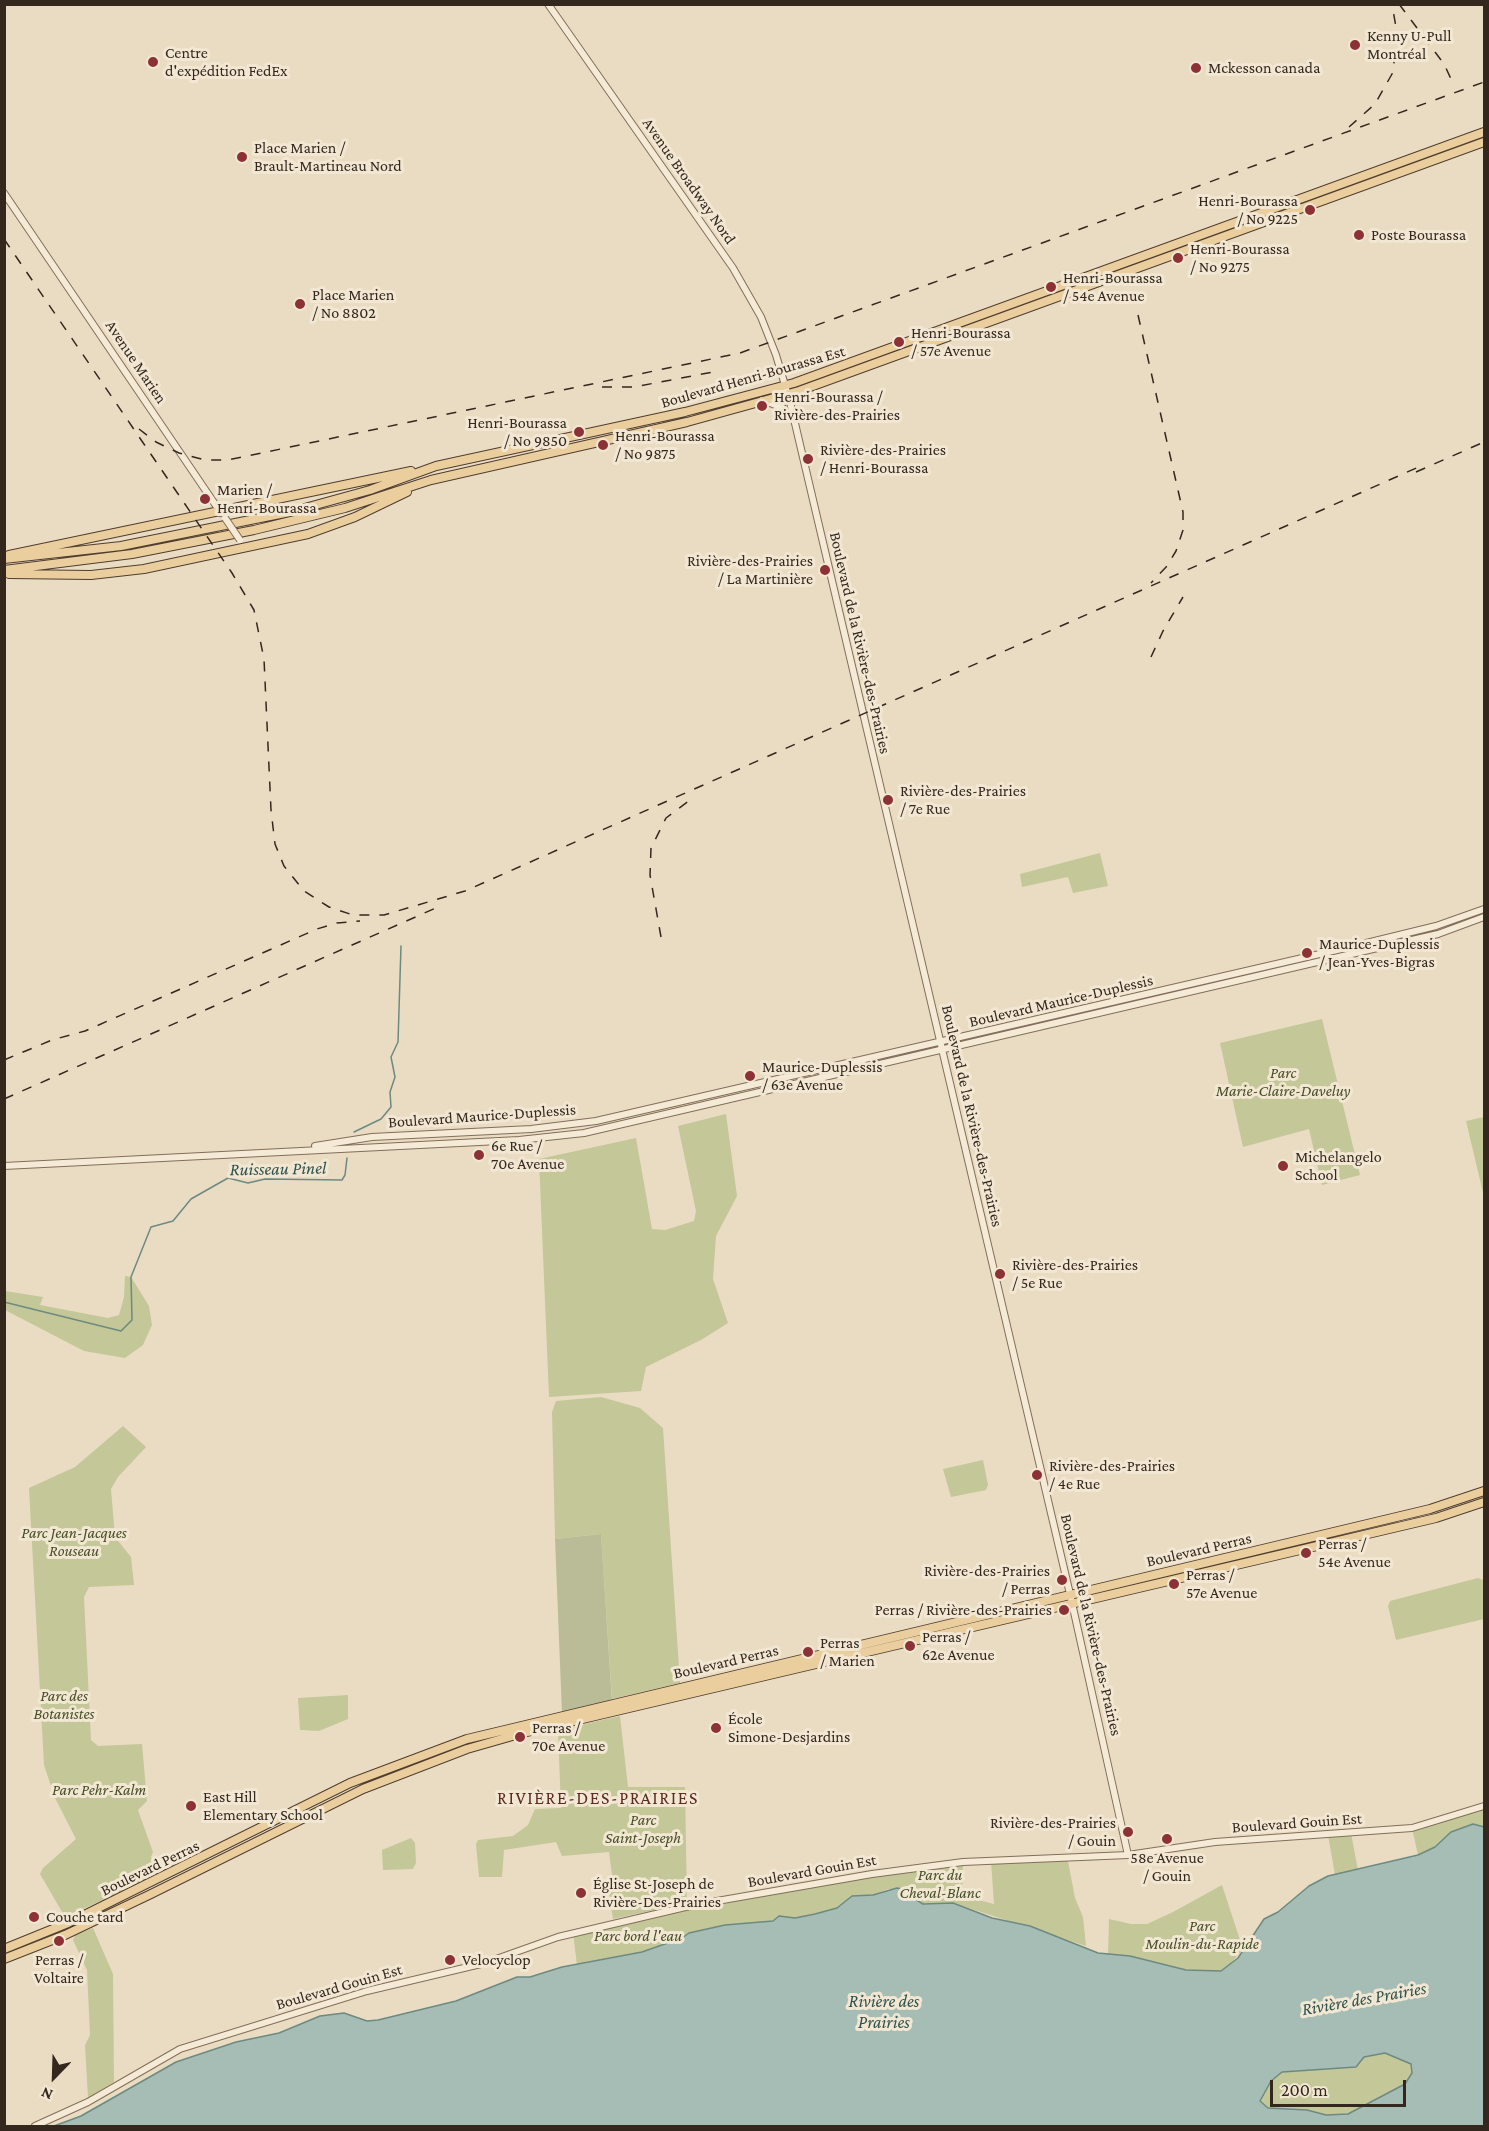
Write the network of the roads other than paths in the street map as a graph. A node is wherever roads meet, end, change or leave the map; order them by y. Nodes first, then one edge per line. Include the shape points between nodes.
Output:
1 (548, 4) edge
2 (1485, 132) edge
3 (1485, 142) edge
4 (4, 193) edge
5 (786, 389) junction
6 (762, 400) junction
7 (794, 422) junction
8 (436, 466) junction
9 (430, 480) junction
10 (219, 510) junction
11 (245, 548) junction
12 (4, 558) edge
13 (4, 572) edge
14 (1485, 909) edge
15 (1485, 917) edge
16 (940, 1043) junction
17 (942, 1050) junction
18 (582, 1123) junction
19 (584, 1133) junction
20 (285, 1152) junction
21 (4, 1166) edge
22 (1485, 1491) edge
23 (1485, 1502) edge
24 (1070, 1594) junction
25 (1072, 1604) junction
26 (1485, 1806) edge
27 (1128, 1855) junction
28 (4, 1949) edge
29 (4, 1959) edge
30 (35, 2127) edge

1 - 5 street, Avenue Broadway Nord via 738,274 767,331
2 - 5 main road, Boulevard Henri-Bourassa Est
3 - 5 main road, Boulevard Henri-Bourassa Est via 1197,248
4 - 10 street, Avenue Marien
5 - 6 main road, Boulevard Henri-Bourassa Est
5 - 7 street, Boulevard de la Rivière-des-Prairies
5 - 8 main road, Boulevard Henri-Bourassa Est
6 - 7 street via 783,408
6 - 9 main road, Boulevard Henri-Bourassa Est via 687,422
7 - 16 street, Boulevard de la Rivière-des-Prairies
8 - 10 main road
8 - 12 main road, Boulevard Henri-Bourassa Est via 370,490 290,512 121,546
9 - 11 main road via 332,526
9 - 13 main road, Boulevard Henri-Bourassa Est via 345,508 254,530 132,554
10 - 11 street, Avenue Marien, bridge
10 - 12 main road
11 - 13 main road via 122,573
14 - 16 street, Boulevard Maurice-Duplessis via 1430,927
15 - 17 street, Boulevard Maurice-Duplessis via 1427,936
16 - 17 street, Boulevard de la Rivière-des-Prairies
16 - 18 street, Boulevard Maurice-Duplessis
17 - 19 street, Boulevard Maurice-Duplessis
17 - 24 street, Boulevard de la Rivière-des-Prairies
18 - 19 street
18 - 20 street, Boulevard Maurice-Duplessis via 372,1137
19 - 20 street, Boulevard Maurice-Duplessis
20 - 21 street, Boulevard Maurice-Duplessis
22 - 24 main road, Boulevard Perras via 1430,1509
23 - 25 main road, Boulevard Perras via 1436,1518
24 - 25 street, Boulevard de la Rivière-des-Prairies
24 - 28 main road, Boulevard Perras via 527,1722 446,1746 350,1783 68,1923
25 - 27 street, Boulevard de la Rivière-des-Prairies
25 - 29 main road, Boulevard Perras via 523,1733 429,1762 328,1805 76,1930
26 - 27 street, Boulevard Gouin Est via 1412,1828 1224,1841
27 - 30 street, Boulevard Gouin Est via 963,1863 872,1874 694,1905 573,1933 485,1963 368,1991 180,2049 88,2102

